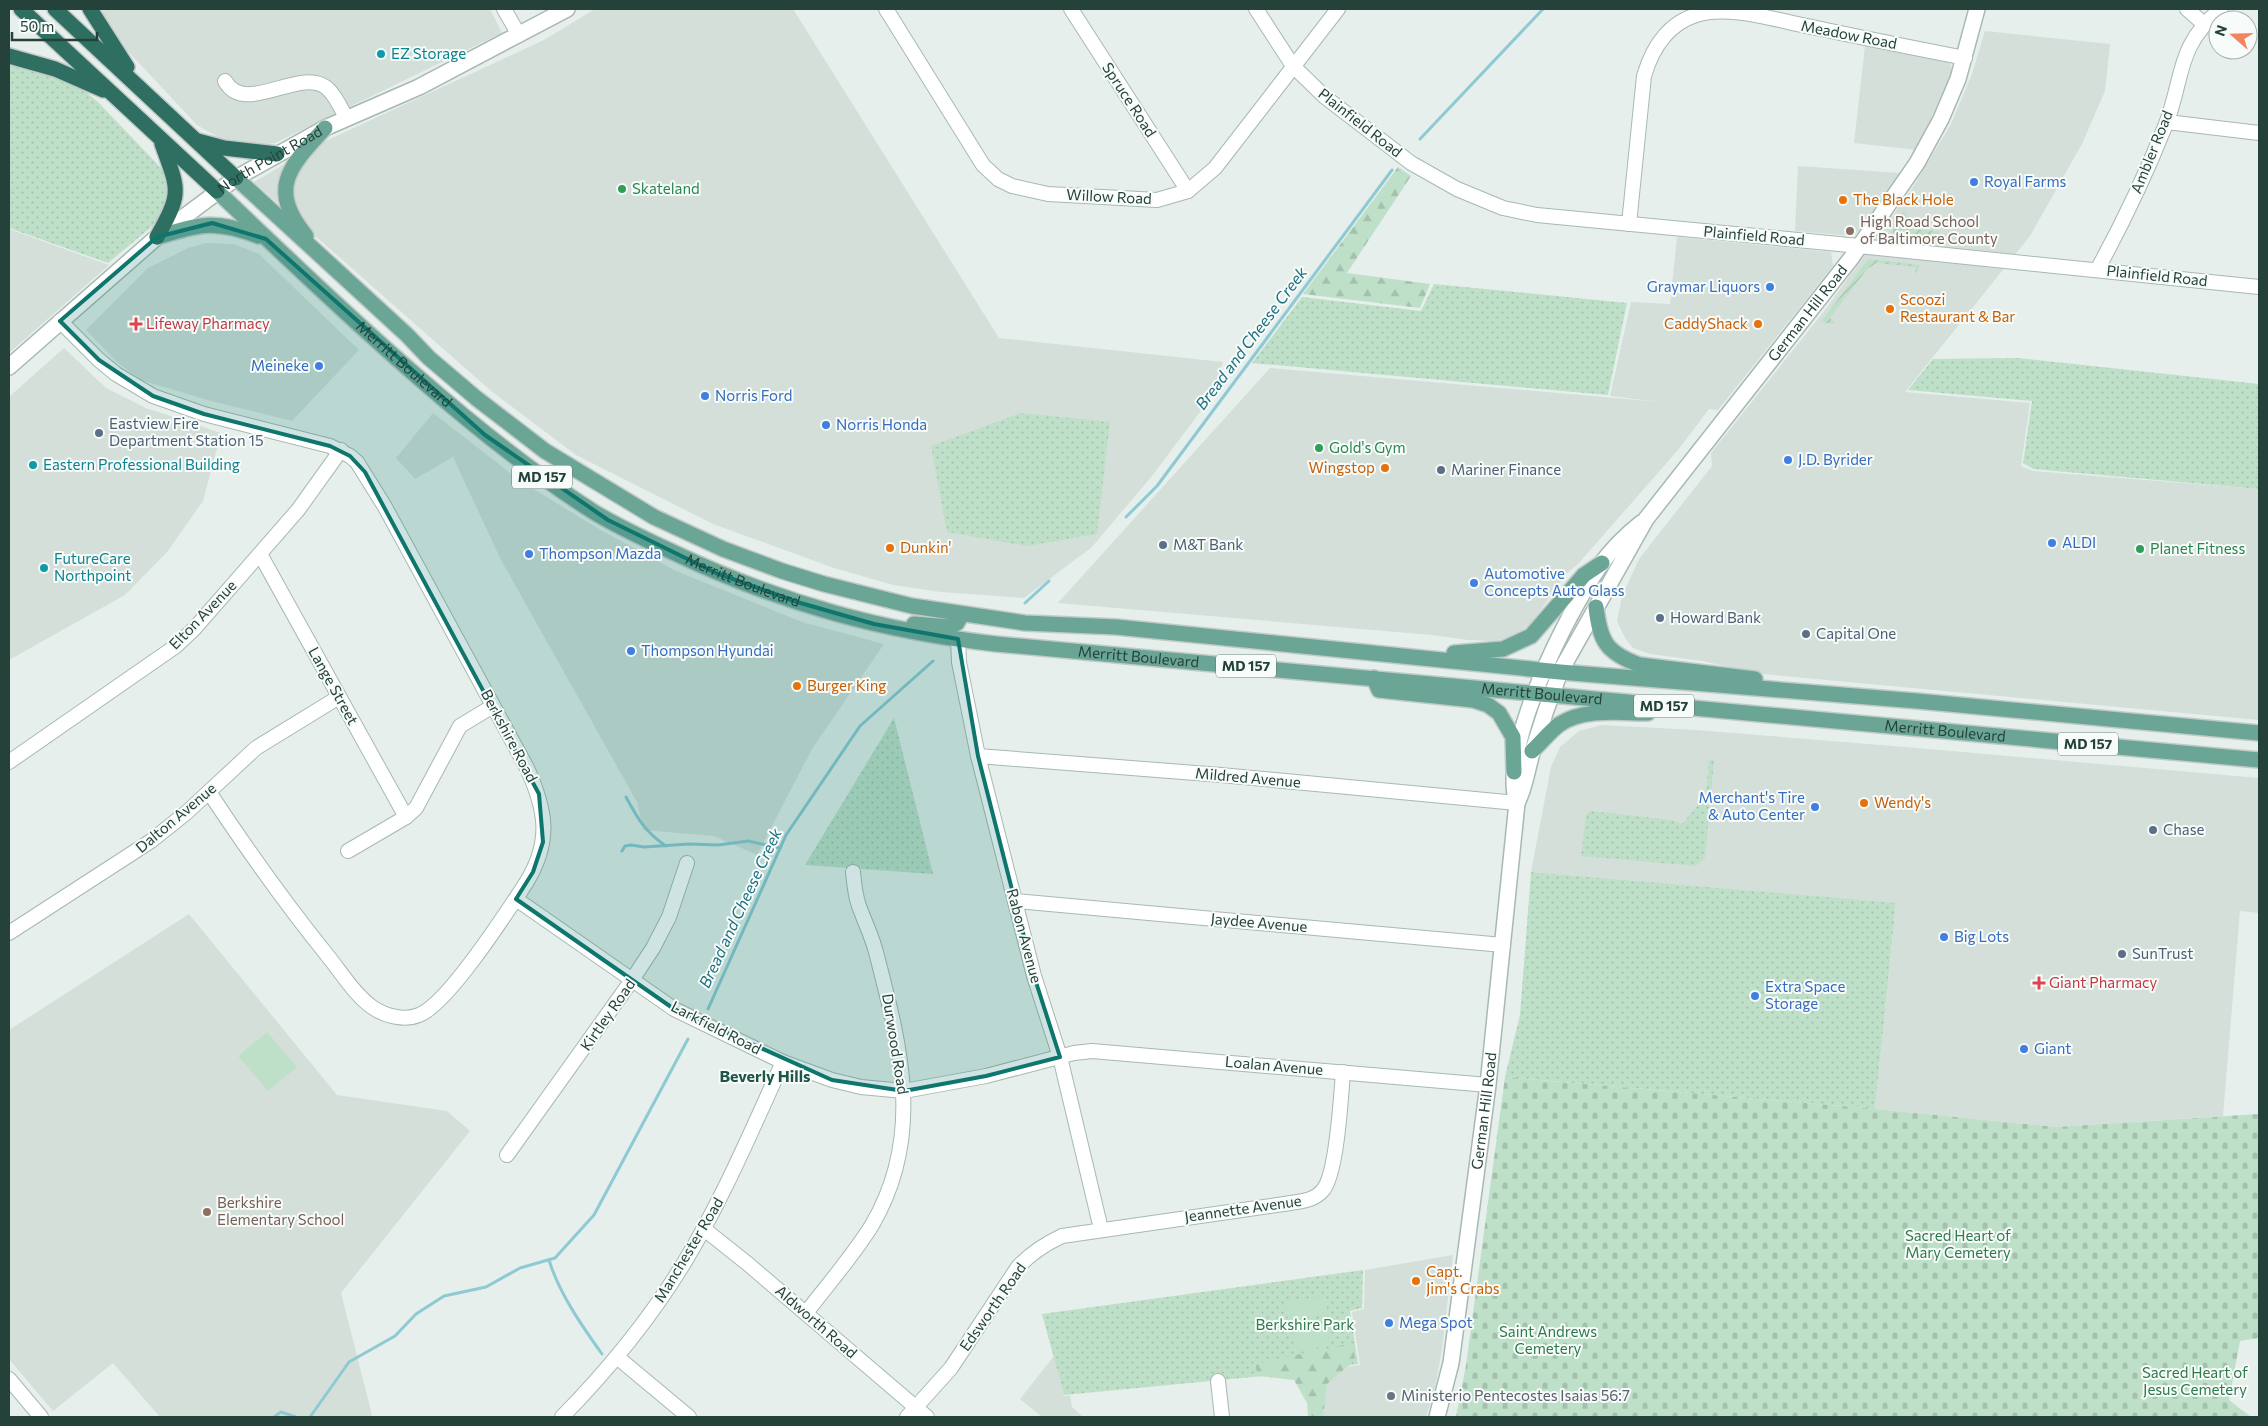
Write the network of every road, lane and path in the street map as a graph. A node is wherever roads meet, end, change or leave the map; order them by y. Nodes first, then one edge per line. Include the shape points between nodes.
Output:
1 (21, 9) edge
2 (55, 9) edge
3 (90, 9) edge
4 (504, 9) edge
5 (567, 9) edge
6 (886, 9) edge
7 (1071, 9) edge
8 (1256, 9) edge
9 (1338, 9) edge
10 (1978, 9) edge
11 (2187, 9) edge
12 (2221, 9) edge
13 (2204, 24) junction
14 (519, 35) junction
15 (9, 56) edge
16 (1965, 58) junction
17 (1293, 66) junction
18 (225, 81) dead end
19 (144, 91) junction
20 (113, 95) junction
21 (346, 118) junction
22 (2167, 122) junction
23 (325, 128) junction
24 (2259, 133) edge
25 (195, 140) junction
26 (162, 142) junction
27 (277, 154) junction
28 (236, 178) junction
29 (217, 191) junction
30 (1188, 191) junction
31 (1629, 224) junction
32 (156, 237) junction
33 (266, 239) junction
34 (1860, 246) junction
35 (322, 256) junction
36 (2097, 270) junction
37 (2259, 287) edge
38 (60, 321) junction
39 (9, 367) edge
40 (341, 450) junction
41 (1646, 519) junction
42 (260, 554) junction
43 (1602, 563) junction
44 (1596, 607) junction
45 (962, 614) junction
46 (1025, 623) junction
47 (874, 624) junction
48 (958, 639) junction
49 (1442, 659) junction
50 (1543, 670) junction
51 (1560, 672) junction
52 (1374, 678) junction
53 (1762, 688) junction
54 (1534, 694) junction
55 (1551, 695) junction
56 (339, 696) junction
57 (493, 706) junction
58 (1698, 709) junction
59 (2259, 733) edge
60 (1532, 751) junction
61 (978, 756) junction
62 (2259, 760) edge
63 (9, 762) edge
64 (1514, 772) junction
65 (209, 792) junction
66 (1517, 803) junction
67 (406, 817) junction
68 (348, 850) dead end
69 (687, 863) dead end
70 (853, 872) dead end
71 (516, 898) junction
72 (1014, 901) junction
73 (9, 933) edge
74 (1503, 945) junction
75 (632, 980) junction
76 (1060, 1057) junction
77 (784, 1062) junction
78 (1343, 1072) junction
79 (1488, 1085) junction
80 (904, 1091) junction
81 (507, 1155) dead end
82 (704, 1229) junction
83 (1101, 1229) junction
84 (806, 1313) junction
85 (617, 1357) junction
86 (9, 1379) edge
87 (1218, 1381) dead end
88 (911, 1412) edge
89 (41, 1417) edge
90 (562, 1417) edge
91 (689, 1417) edge
92 (927, 1417) edge
93 (1222, 1417) edge
94 (1437, 1417) edge

1 - 20 highway
2 - 19 highway
3 - 19 highway
4 - 14 street
5 - 14 street, North Point Road
6 - 30 street, Willow Road via 983,165 998,178 1012,186 1048,194 1157,200
7 - 30 street, Spruce Road
8 - 17 street, Plainfield Road
9 - 17 street, Willow Road
10 - 16 street, German Hill Road
11 - 13 street
12 - 13 street, Ambler Road
13 - 22 street, Ambler Road via 2181,66
14 - 21 street, North Point Road via 419,88
15 - 20 highway via 55,68
16 - 31 street, Meadow Road via 1746,14 1716,11 1694,15 1672,27 1649,60
16 - 34 street, German Hill Road via 1929,142
17 - 30 street, Willow Road via 1215,168
17 - 31 street, Plainfield Road via 1325,97 1398,153 1457,189 1503,208 1537,215
18 - 21 street via 234,90 256,94 297,83 318,83 333,95
19 - 25 highway
20 - 26 highway
21 - 23 street, North Point Road
22 - 24 street
22 - 36 street, Ambler Road
23 - 27 street, North Point Road
23 - 35 main road via 296,159 284,188 288,208 299,228
25 - 27 highway via 224,148
25 - 28 highway
26 - 29 highway
26 - 32 highway via 176,187 171,211
27 - 28 street, North Point Road
28 - 29 street, North Point Road
28 - 35 main road, Merritt Boulevard / MD 157
29 - 32 street, North Point Road
29 - 33 main road, Merritt Boulevard / MD 157
31 - 34 street, Plainfield Road
32 - 33 main road via 212,223
32 - 38 street, North Point Road
33 - 47 main road, Merritt Boulevard / MD 157 via 376,341 511,456 596,512 716,573 797,602
34 - 36 street, Plainfield Road
34 - 41 street, German Hill Road
35 - 45 main road, Merritt Boulevard / MD 157 via 428,358 476,398 545,451 654,517 723,549 816,582 912,606
36 - 37 street, Plainfield Road
38 - 39 street, North Point Road
38 - 40 street, Berkshire Road via 99,360 152,396 204,414
40 - 42 street, Elton Avenue via 298,510
40 - 57 street, Berkshire Road via 365,472
41 - 43 street, German Hill Road
41 - 44 street, German Hill Road
42 - 56 street, Lange Street
42 - 63 street, Elton Avenue via 176,646
43 - 49 main road via 1584,575 1531,636 1503,649 1454,652
43 - 50 street, German Hill Road
44 - 51 street, German Hill Road
44 - 53 main road via 1601,638 1610,650 1627,661 1763,680
45 - 46 main road, Merritt Boulevard / MD 157
45 - 47 main road via 957,623 950,626
46 - 48 main road via 1015,628 970,625
46 - 49 main road, Merritt Boulevard / MD 157 via 1116,627
47 - 48 main road, Merritt Boulevard / MD 157
48 - 52 main road, Merritt Boulevard / MD 157
48 - 61 street, Rabon Avenue via 959,662
49 - 50 main road, Merritt Boulevard / MD 157
50 - 51 main road, Merritt Boulevard / MD 157
50 - 54 street, German Hill Road
51 - 53 main road, Merritt Boulevard / MD 157
51 - 55 street, German Hill Road
52 - 54 main road, Merritt Boulevard / MD 157
52 - 64 main road via 1379,690 1473,700 1488,705 1499,713 1513,737
53 - 59 main road, Merritt Boulevard / MD 157
54 - 55 main road, Merritt Boulevard / MD 157
54 - 64 street, German Hill Road
55 - 58 main road, Merritt Boulevard / MD 157
55 - 60 street, German Hill Road
56 - 65 street, Dalton Avenue via 256,748
56 - 67 street, Lange Street
57 - 67 street via 460,726 422,800
57 - 71 street, Berkshire Road via 527,768 543,810 540,850 533,872
58 - 60 main road via 1573,717 1559,724
58 - 62 main road, Merritt Boulevard / MD 157
60 - 66 street, German Hill Road via 1524,790
61 - 66 street, Mildred Avenue
61 - 72 street, Rabon Avenue
64 - 66 street, German Hill Road via 1513,790
65 - 71 street, Berkshire Road via 297,917 358,994 384,1013 411,1017 420,1015 437,1003
65 - 73 street, Dalton Avenue via 151,841
66 - 74 street, German Hill Road
67 - 68 street
69 - 75 street, Kirtley Road via 669,917
70 - 80 street, Durwood Road via 859,905 873,936 887,992
71 - 75 street, Larkfield Road
72 - 74 street, Jaydee Avenue
72 - 76 street, Rabon Avenue
74 - 79 street, German Hill Road
75 - 77 street, Larkfield Road via 688,1016
75 - 81 street, Kirtley Road
76 - 78 street, Loalan Avenue via 1110,1051
76 - 80 street, Larkfield Road via 986,1076
76 - 83 street, Rabon Avenue
77 - 80 street, Larkfield Road via 848,1084
77 - 82 street, Manchester Road
78 - 79 street, Loalan Avenue
78 - 83 street, Jeannette Avenue via 1330,1176 1316,1197
79 - 94 street, German Hill Road via 1451,1364
80 - 84 street, Durwood Road via 901,1148 889,1190 872,1225
82 - 84 street, Aldworth Road
82 - 85 street, Manchester Road via 672,1282
83 - 88 street, Edsworth Road via 1062,1236 1028,1256 950,1368
84 - 88 street, Aldworth Road
85 - 90 street, Manchester Road
85 - 91 street
86 - 89 street
87 - 93 street
88 - 92 street, Aldworth Road

